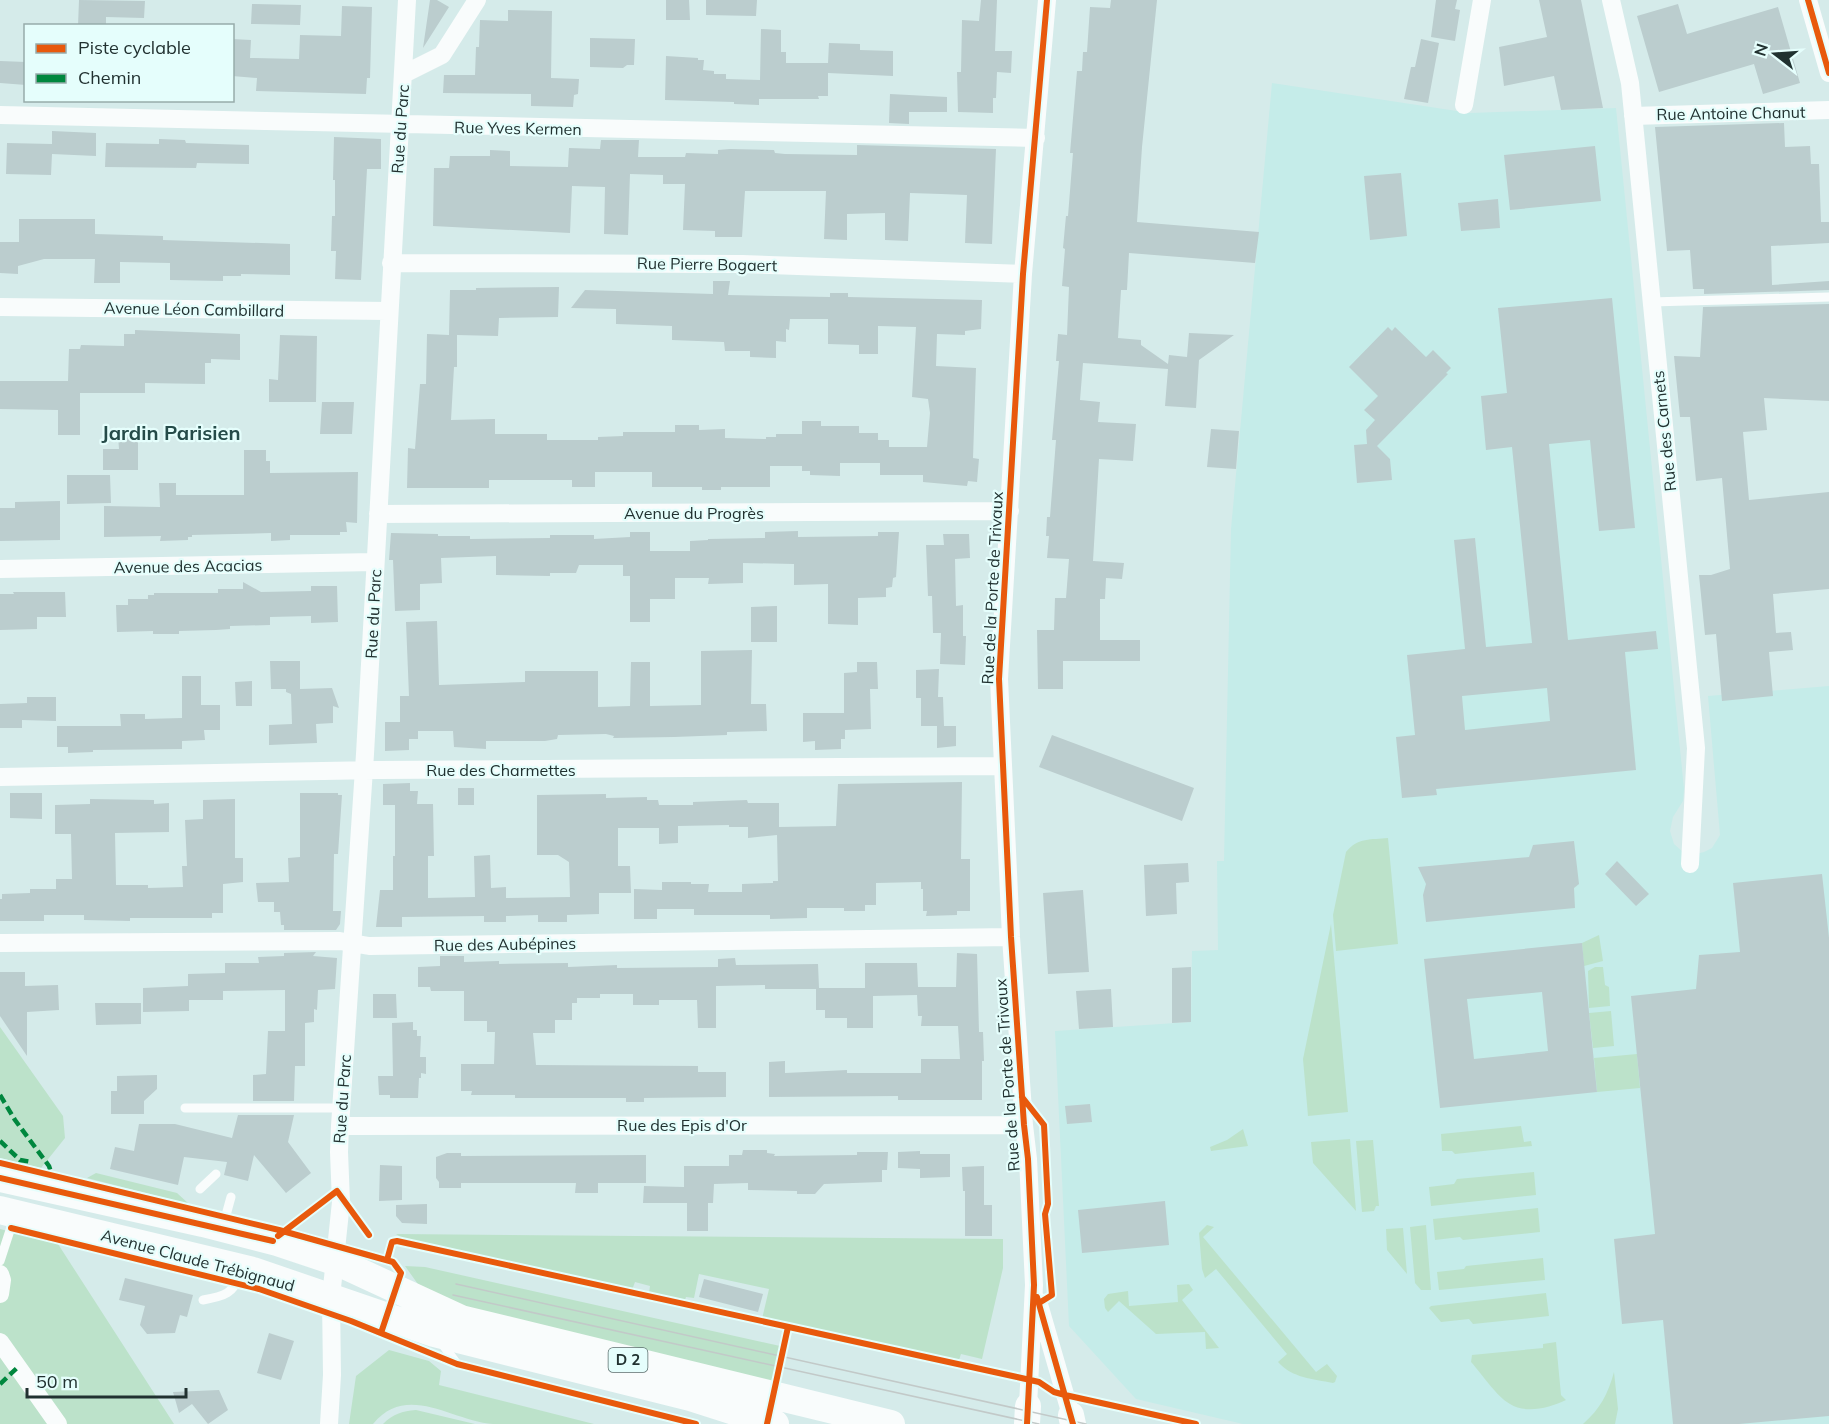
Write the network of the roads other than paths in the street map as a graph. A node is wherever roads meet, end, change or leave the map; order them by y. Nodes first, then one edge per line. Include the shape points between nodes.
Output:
1 (407, 0) edge
2 (477, 0) edge
3 (1047, 0) edge
4 (1482, 0) edge
5 (1611, 0) edge
6 (1808, 0) edge
7 (404, 74) junction
8 (1829, 74) edge
9 (1464, 105) dead end
10 (1829, 110) edge
11 (0, 115) edge
12 (1633, 116) junction
13 (399, 125) junction
14 (1036, 138) junction
15 (391, 262) junction
16 (1023, 273) junction
17 (1829, 297) edge
18 (1651, 302) junction
19 (0, 307) edge
20 (388, 311) junction
21 (1010, 511) junction
22 (378, 514) junction
23 (375, 562) junction
24 (0, 569) edge
25 (1002, 766) junction
26 (364, 771) junction
27 (0, 777) edge
28 (1690, 864) dead end
29 (1011, 937) junction
30 (0, 943) edge
31 (352, 943) junction
32 (185, 1108) dead end
33 (340, 1117) junction
34 (1024, 1125) junction
35 (216, 1174) dead end
36 (0, 1178) edge
37 (200, 1189) dead end
38 (231, 1197) dead end
39 (7, 1212) edge
40 (223, 1228) junction
41 (0, 1261) edge
42 (335, 1261) junction
43 (244, 1269) junction
44 (0, 1274) edge
45 (1034, 1285) junction
46 (0, 1294) edge
47 (331, 1297) junction
48 (203, 1300) dead end
49 (434, 1333) junction
50 (0, 1342) edge
51 (1028, 1415) edge
52 (1072, 1420) edge
53 (58, 1424) edge
54 (329, 1424) edge
55 (696, 1424) edge
56 (775, 1424) edge
57 (891, 1424) edge

1 - 7 street
2 - 7 street, Rue du Parc via 442,56
3 - 14 street, Rue de la Porte de Trivaux
4 - 9 street
5 - 12 street, Rue des Carnets via 1630,83
6 - 8 street
7 - 13 street, Rue du Parc
10 - 12 street, Rue Antoine Chanut
11 - 13 street, Rue Yves Kermen
12 - 18 street, Rue des Carnets
13 - 14 street, Rue Yves Kermen
13 - 15 street, Rue du Parc
14 - 16 street, Rue de la Porte de Trivaux
15 - 16 street, Rue Pierre Bogaert via 742,264
15 - 20 street, Rue du Parc
16 - 21 street, Rue de la Porte de Trivaux
17 - 18 lane
18 - 28 street, Rue des Carnets via 1696,748
19 - 20 street, Avenue Léon Cambillard
20 - 22 street, Rue du Parc
21 - 22 street, Avenue du Progrès
21 - 25 street, Rue de la Porte de Trivaux via 999,679
22 - 23 street, Rue du Parc
23 - 24 street, Avenue des Acacias
23 - 26 street, Rue du Parc
25 - 26 street, Rue des Charmettes
25 - 29 street, Rue de la Porte de Trivaux
26 - 27 street, Rue des Charmettes
26 - 31 street, Rue du Parc
29 - 31 street, Rue des Aubépines via 369,946
29 - 34 street, Rue de la Porte de Trivaux
30 - 31 street, Rue des Aubépines
31 - 33 street, Rue du Parc
32 - 33 lane
33 - 34 street, Rue des Epis d'Or
33 - 42 street, Rue du Parc via 341,1202
34 - 45 street, Rue de la Porte de Trivaux
35 - 37 lane
36 - 40 main road, D 2
38 - 40 lane
39 - 41 lane
39 - 43 main road, Avenue Claude Trébignaud / D 2
40 - 42 main road, D 2
42 - 47 street, Rue du Parc
42 - 57 main road, D 2 via 461,1320
43 - 47 main road, Avenue Claude Trébignaud / D 2
43 - 48 lane via 225,1296
44 - 46 street
45 - 51 street, Rue de la Porte de Trivaux
45 - 52 street, Rue de la Porte de Trivaux
47 - 49 main road, Avenue Claude Trébignaud / D 2
47 - 54 street
49 - 55 lane via 458,1364
49 - 56 main road, Avenue Claude Trébignaud / D 2 via 690,1397 721,1413
50 - 53 street

